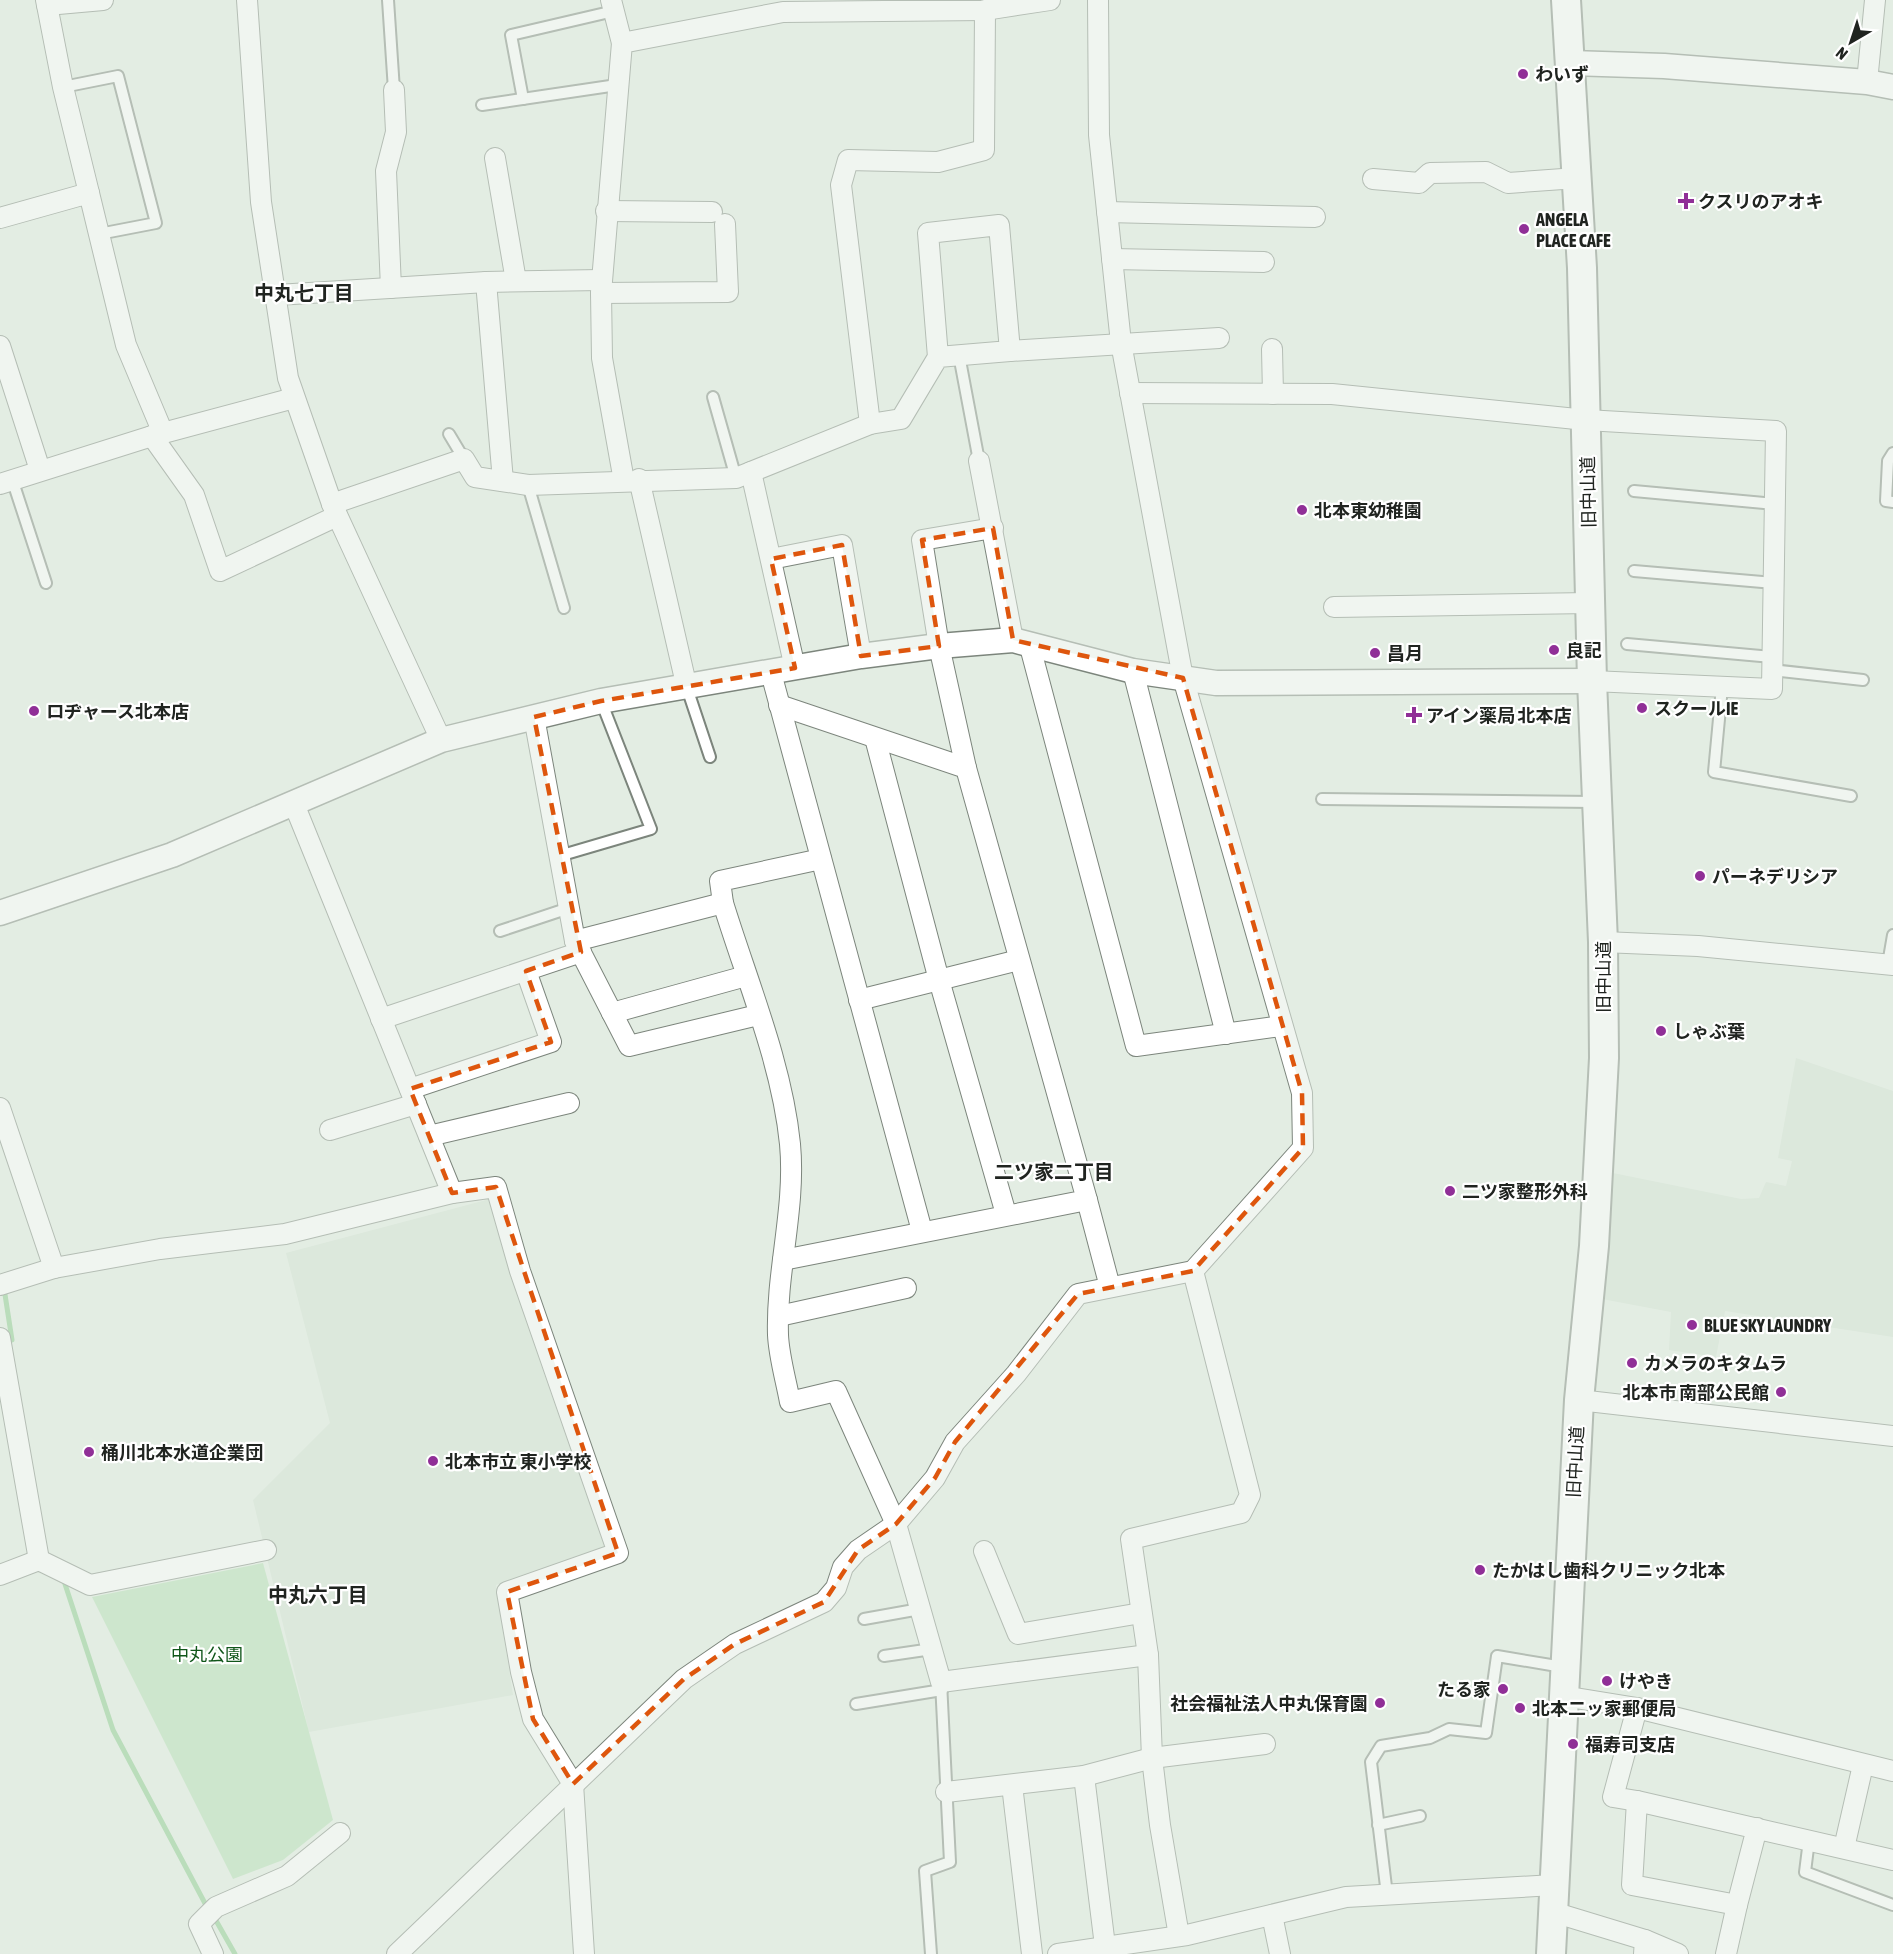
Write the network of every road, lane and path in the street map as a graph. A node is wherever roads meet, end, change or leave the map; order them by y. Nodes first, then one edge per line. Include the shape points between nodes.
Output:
1 (103, 0) edge
2 (246, 0) edge
3 (388, 0) edge
4 (1050, 0) edge
5 (1098, 0) edge
6 (1566, 0) edge
7 (1875, 0) edge
8 (47, 3) edge
9 (613, 6) edge
10 (985, 10) junction
11 (622, 43) junction
12 (1571, 63) junction
13 (1867, 82) junction
14 (618, 86) junction
15 (63, 87) junction
16 (1893, 87) edge
17 (394, 90) joint
18 (523, 99) junction
19 (482, 105) dead end
20 (495, 158) dead end
21 (1577, 178) junction
22 (1373, 179) dead end
23 (89, 193) junction
24 (606, 211) junction
25 (1107, 212) junction
26 (1314, 217) dead end
27 (0, 218) edge
28 (99, 234) junction
29 (1112, 259) junction
30 (1264, 262) dead end
31 (516, 281) junction
32 (486, 282) junction
33 (601, 287) junction
34 (391, 288) junction
35 (277, 295) junction
36 (1219, 338) dead end
37 (1121, 343) junction
38 (0, 346) edge
39 (1272, 349) dead end
40 (1010, 351) junction
41 (959, 355) junction
42 (938, 357) junction
43 (1130, 393) junction
44 (1273, 394) junction
45 (713, 397) dead end
46 (294, 398) junction
47 (1586, 420) junction
48 (870, 424) junction
49 (157, 434) junction
50 (449, 434) dead end
51 (1893, 453) edge
52 (464, 459) junction
53 (979, 461) joint
54 (40, 470) junction
55 (744, 475) junction
56 (632, 480) junction
57 (503, 481) junction
58 (7, 483) edge
59 (528, 485) junction
60 (1634, 490) dead end
61 (1893, 502) edge
62 (1775, 504) junction
63 (335, 510) junction
64 (993, 528) junction
65 (771, 559) junction
66 (1634, 571) dead end
67 (1773, 583) junction
68 (46, 584) dead end
69 (1590, 603) junction
70 (1334, 607) dead end
71 (564, 608) dead end
72 (1021, 642) junction
73 (1627, 644) dead end
74 (939, 646) junction
75 (861, 656) junction
76 (1772, 664) junction
77 (795, 669) junction
78 (1133, 670) junction
79 (771, 673) junction
80 (1184, 678) junction
81 (1863, 680) dead end
82 (1592, 681) junction
83 (1722, 687) junction
84 (687, 688) junction
85 (602, 701) junction
86 (779, 705) junction
87 (534, 717) junction
88 (875, 738) junction
89 (441, 740) junction
90 (710, 757) dead end
91 (966, 768) junction
92 (1851, 796) dead end
93 (1322, 799) dead end
94 (1598, 802) junction
95 (294, 804) junction
96 (560, 856) junction
97 (821, 859) junction
98 (723, 903) junction
99 (569, 908) junction
100 (0, 913) edge
101 (500, 931) dead end
102 (1893, 935) edge
103 (1603, 942) junction
104 (578, 947) junction
105 (1019, 960) junction
106 (1890, 964) edge
107 (526, 971) junction
108 (746, 976) junction
109 (939, 980) junction
110 (860, 1000) junction
111 (612, 1013) junction
112 (758, 1015) junction
113 (381, 1019) junction
114 (1281, 1026) junction
115 (1226, 1034) junction
116 (413, 1097) junction
117 (569, 1103) dead end
118 (0, 1108) edge
119 (330, 1130) dead end
120 (429, 1136) junction
121 (452, 1193) junction
122 (1087, 1200) junction
123 (1006, 1214) junction
124 (922, 1231) junction
125 (783, 1260) junction
126 (54, 1268) junction
127 (1193, 1271) junction
128 (0, 1285) edge
129 (1110, 1287) junction
130 (906, 1288) dead end
131 (779, 1316) junction
132 (0, 1338) edge
133 (3, 1369) edge
134 (1579, 1400) junction
135 (1893, 1436) edge
136 (897, 1524) junction
137 (266, 1550) dead end
138 (984, 1551) dead end
139 (39, 1560) junction
140 (0, 1575) edge
141 (920, 1609) junction
142 (1140, 1613) junction
143 (864, 1619) dead end
144 (932, 1649) junction
145 (1148, 1655) junction
146 (884, 1656) dead end
147 (1564, 1667) junction
148 (942, 1686) junction
149 (1563, 1696) junction
150 (856, 1704) dead end
151 (1637, 1708) junction
152 (1266, 1744) dead end
153 (1152, 1758) junction
154 (1863, 1765) junction
155 (1893, 1771) edge
156 (1084, 1776) junction
157 (573, 1784) junction
158 (1012, 1785) junction
159 (946, 1792) junction
160 (1637, 1801) junction
161 (1419, 1816) dead end
162 (1378, 1825) junction
163 (1757, 1828) junction
164 (340, 1833) dead end
165 (1809, 1840) junction
166 (1844, 1848) junction
167 (1893, 1860) edge
168 (1387, 1895) junction
169 (1553, 1899) junction
170 (1737, 1905) junction
171 (1893, 1905) edge
172 (1272, 1915) junction
173 (1185, 1942) edge
174 (1105, 1946) junction
175 (1644, 1947) edge
176 (1126, 1948) edge
177 (213, 1954) edge
178 (397, 1954) edge
179 (584, 1954) edge
180 (931, 1954) edge
181 (1032, 1954) edge
182 (1058, 1954) edge
183 (1280, 1954) edge
184 (1551, 1954) edge
185 (1678, 1954) edge
186 (1726, 1954) edge

1 - 8 street
2 - 35 street via 261,202
3 - 17 lane
4 - 10 street
5 - 25 street via 1099,135
6 - 12 main road, 旧中山道
7 - 13 street
8 - 15 street
9 - 11 street
9 - 18 lane via 511,35
10 - 11 street via 783,12
10 - 48 street via 984,150 938,162 848,160 841,185
11 - 14 street
12 - 13 street
12 - 21 main road, 旧中山道
13 - 16 street
14 - 18 lane
14 - 24 street
15 - 23 street
15 - 28 lane via 118,76 156,223
17 - 34 street via 396,132 386,171
18 - 19 lane
20 - 31 street
21 - 22 street via 1508,183 1486,172 1430,173 1419,183
21 - 47 main road, 旧中山道
23 - 27 street
23 - 28 street
24 - 33 street
24 - 33 street via 718,218 728,292
25 - 26 street
25 - 29 street
28 - 49 street via 126,345
29 - 30 street
29 - 37 street
31 - 32 street
31 - 33 street
32 - 34 street
32 - 57 street
33 - 56 street via 602,358
34 - 35 street
35 - 46 street
36 - 37 street
37 - 40 street
37 - 43 street
38 - 54 street
39 - 44 street
40 - 41 street
40 - 42 street via 999,225 928,233
41 - 42 street
41 - 53 lane
42 - 48 street via 901,419
43 - 44 street
43 - 80 street
44 - 47 street via 1332,394
45 - 55 lane
46 - 49 street
46 - 63 street
47 - 62 street via 1776,431
47 - 69 main road, 旧中山道
48 - 55 street
49 - 54 street
49 - 63 street via 194,495 220,571
50 - 52 lane
51 - 61 lane via 1888,461 1886,501
52 - 57 street via 475,477
52 - 63 street
53 - 64 street
54 - 58 street
55 - 56 street
55 - 65 street
56 - 59 street
56 - 84 street
57 - 59 street
58 - 68 lane
59 - 71 lane
60 - 62 lane
62 - 67 street
63 - 89 street
64 - 72 street
64 - 74 street via 922,540
65 - 75 street via 842,545
65 - 77 street
66 - 67 lane
67 - 76 street
69 - 70 street
69 - 82 main road, 旧中山道
72 - 74 street
72 - 78 street
72 - 115 street via 1136,1046
73 - 76 lane
74 - 75 street
74 - 91 street
75 - 77 street
76 - 81 lane
76 - 83 street via 1772,689
77 - 79 street
78 - 80 street
78 - 115 street
79 - 84 street
79 - 86 street
80 - 82 street via 1216,683
80 - 114 street
82 - 83 street
82 - 94 main road, 旧中山道
83 - 92 lane via 1714,772
84 - 85 street
84 - 90 lane
85 - 87 street
85 - 96 lane via 651,829
86 - 88 street
86 - 97 street
87 - 89 street
87 - 96 street
88 - 91 street
88 - 109 street
89 - 95 street
91 - 105 street
93 - 94 lane
94 - 103 main road, 旧中山道
95 - 100 street via 172,855
95 - 113 street
96 - 99 street
97 - 98 street via 720,881
97 - 110 street
98 - 104 street
98 - 108 street
99 - 101 lane
99 - 104 street
102 - 106 lane
103 - 106 street via 1698,946
103 - 134 main road, 旧中山道 via 1603,1070 1594,1246
104 - 107 street
104 - 111 street
105 - 109 street
105 - 122 street
107 - 113 street
107 - 116 street via 551,1042
108 - 111 street
108 - 112 street
109 - 110 street
109 - 123 street
110 - 124 street
111 - 112 street via 629,1046
112 - 125 street via 779,1078 790,1145 790,1210
113 - 116 street
114 - 115 street
114 - 127 street via 1302,1093 1303,1148
116 - 119 street
116 - 120 street
117 - 120 street
118 - 126 street
120 - 121 street
121 - 126 street via 285,1234 160,1249
121 - 157 street via 496,1187 520,1271 618,1553 507,1592 533,1719
122 - 123 street
122 - 129 street
123 - 124 street
124 - 125 street
125 - 131 street
126 - 128 street
127 - 129 street
127 - 142 street via 1250,1495 1241,1513 1131,1539
129 - 136 street via 1078,1294 1016,1374 955,1442 935,1478
130 - 131 street
131 - 136 street via 778,1336 790,1402 836,1391
132 - 133 street
133 - 139 street
134 - 135 street
134 - 147 main road, 旧中山道
136 - 141 street
136 - 157 street via 858,1550 843,1567 836,1588 824,1602 735,1644 684,1679
137 - 139 street via 90,1585
138 - 142 street via 1018,1634
139 - 140 street
141 - 143 lane
141 - 144 street
142 - 145 street
144 - 146 lane
144 - 148 street
145 - 148 street
145 - 153 street
147 - 149 main road, 旧中山道
147 - 162 lane via 1497,1656 1486,1733 1449,1729 1430,1738 1382,1746 1371,1762
148 - 150 lane
148 - 159 lane
149 - 151 street
149 - 169 main road, 旧中山道
151 - 154 street
151 - 160 street via 1613,1797
152 - 153 street
153 - 156 street
153 - 173 street via 1160,1825
154 - 155 street
154 - 166 street
156 - 158 street
156 - 174 street
157 - 178 street
157 - 179 street
158 - 159 street
158 - 181 street
159 - 180 lane via 950,1862 925,1871
160 - 163 street
160 - 170 street via 1632,1884
161 - 162 lane
162 - 168 lane
163 - 165 street
163 - 170 street
164 - 177 street via 287,1875 216,1906 199,1924
165 - 166 street
165 - 171 lane via 1805,1872
166 - 167 street
168 - 169 street
168 - 172 street via 1346,1898
169 - 175 street
169 - 184 main road, 旧中山道
170 - 186 street
172 - 173 street
172 - 183 street
173 - 176 street
174 - 176 street
174 - 182 street
175 - 185 street

